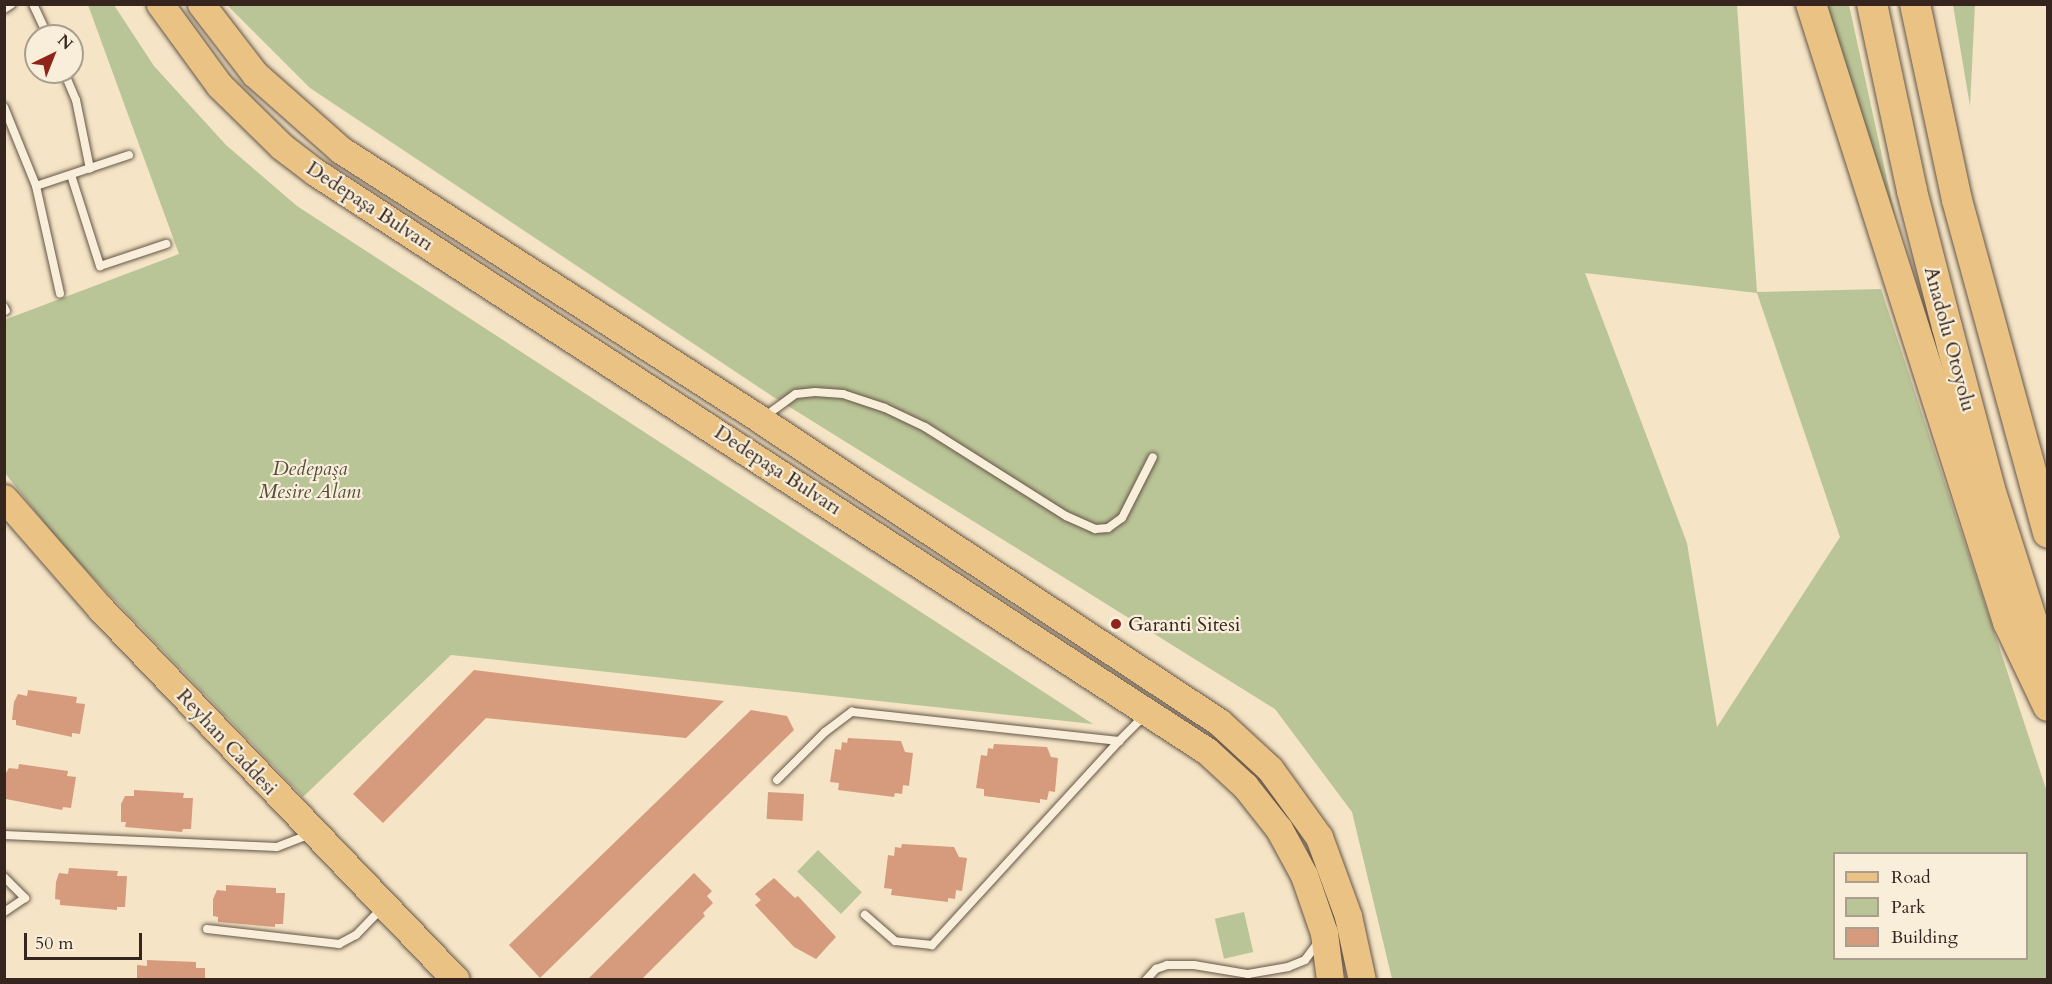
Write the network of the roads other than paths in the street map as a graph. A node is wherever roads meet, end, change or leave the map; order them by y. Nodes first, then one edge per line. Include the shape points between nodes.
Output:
1 (12, 4) edge
2 (33, 4) edge
3 (160, 4) edge
4 (201, 4) edge
5 (1811, 4) edge
6 (1872, 4) edge
7 (1915, 4) edge
8 (4, 9) edge
9 (42, 24) edge
10 (69, 84) edge
11 (4, 106) edge
12 (129, 156) dead end
13 (90, 169) junction
14 (71, 175) junction
15 (36, 186) junction
16 (166, 244) dead end
17 (60, 292) dead end
18 (761, 420) junction
19 (1153, 457) dead end
20 (4, 498) edge
21 (4, 524) edge
22 (2048, 533) edge
23 (2048, 668) edge
24 (2048, 706) edge
25 (1149, 711) junction
26 (1119, 741) junction
27 (777, 780) dead end
28 (4, 835) edge
29 (306, 837) junction
30 (4, 877) edge
31 (4, 912) edge
32 (379, 912) junction
33 (865, 915) dead end
34 (207, 929) dead end
35 (1324, 933) junction
36 (1251, 978) edge
37 (434, 980) edge
38 (456, 980) edge
39 (1146, 980) edge
40 (1330, 980) edge
41 (1362, 980) edge

1 - 8 lane
2 - 9 lane
3 - 25 main road, Dedepaşa Bulvarı via 219,85 281,146 315,172
4 - 18 main road, Dedepaşa Bulvarı via 255,74 341,150
5 - 24 highway via 2008,622
6 - 23 highway, Anadolu Otoyolu via 1912,191 1947,327 1990,489
7 - 22 highway, Anadolu Otoyolu via 1957,200
10 - 13 lane
11 - 15 lane
12 - 13 lane
13 - 14 lane
14 - 15 lane
14 - 16 lane via 100,266
15 - 17 lane
18 - 19 lane via 796,394 815,392 854,398 925,427 1058,512 1095,529 1108,528 1122,518
18 - 41 main road, Dedepaşa Bulvarı via 1220,722 1248,747 1293,797 1319,837 1348,916
20 - 29 main road, Reyhan Caddesi
21 - 29 main road, Reyhan Caddesi via 54,583
25 - 26 lane
25 - 35 main road, Dedepaşa Bulvarı via 1207,751 1245,786 1279,829 1304,875
26 - 27 lane via 852,712 825,732
26 - 33 lane via 932,945 896,941
28 - 29 lane via 277,847
29 - 32 main road, Reyhan Caddesi
30 - 31 lane via 25,898
32 - 34 lane via 351,939 333,945
32 - 37 main road, Reyhan Caddesi
32 - 38 main road, Reyhan Caddesi
35 - 36 lane via 1305,960
35 - 40 main road, Dedepaşa Bulvarı
36 - 39 lane via 1180,964 1156,969

